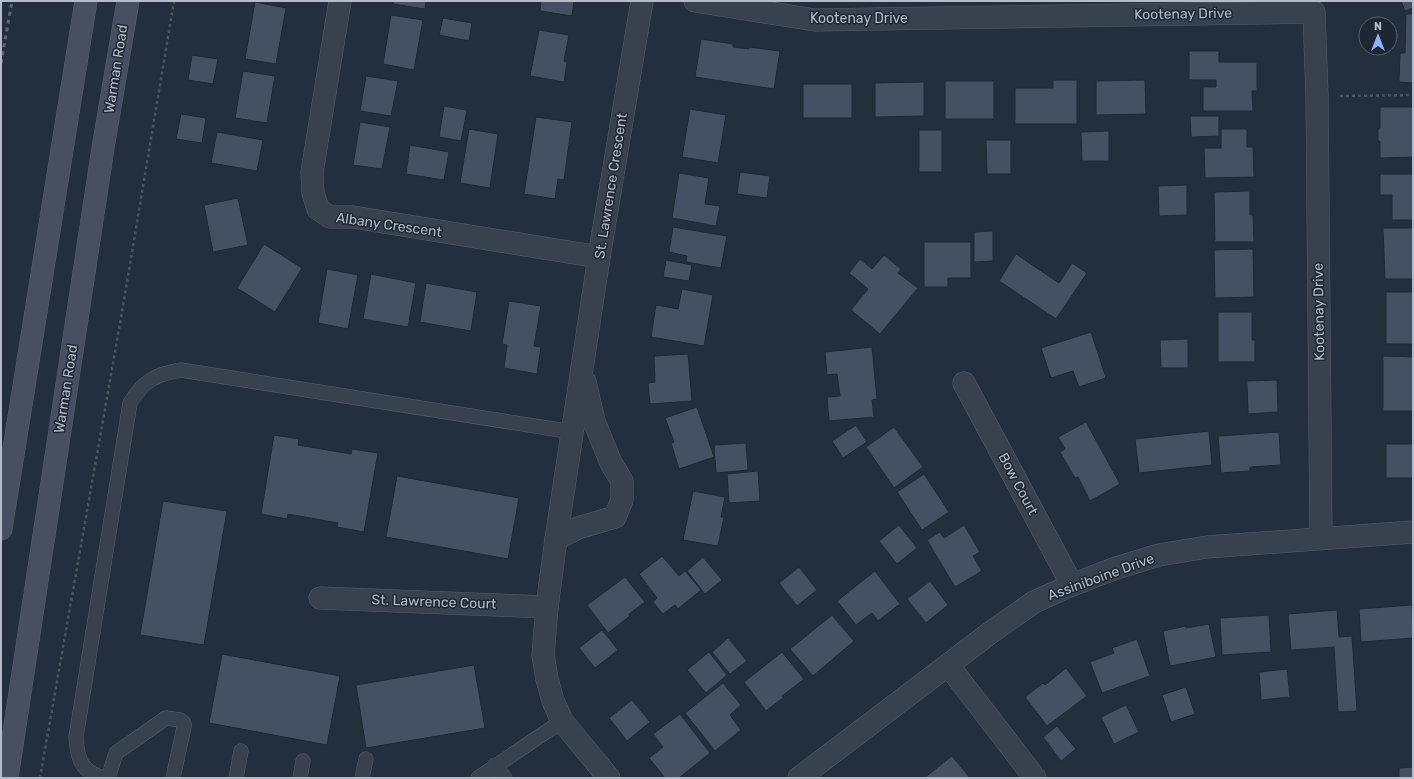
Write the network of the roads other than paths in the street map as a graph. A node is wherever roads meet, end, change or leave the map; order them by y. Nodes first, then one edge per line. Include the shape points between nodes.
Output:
1 (86, 1) edge
2 (128, 1) edge
3 (340, 1) edge
4 (642, 1) edge
5 (695, 1) edge
6 (599, 257) junction
7 (583, 371) junction
8 (964, 382) dead end
9 (572, 432) junction
10 (1, 528) edge
11 (1413, 532) edge
12 (1322, 538) junction
13 (556, 539) junction
14 (1072, 585) junction
15 (320, 598) dead end
16 (547, 607) junction
17 (948, 665) junction
18 (562, 721) junction
19 (241, 751) dead end
20 (366, 760) dead end
21 (303, 761) dead end
22 (495, 766) junction
23 (7, 778) edge
24 (107, 778) edge
25 (173, 778) edge
26 (236, 778) edge
27 (300, 778) edge
28 (362, 778) edge
29 (478, 778) edge
30 (506, 778) edge
31 (609, 778) edge
32 (800, 778) edge
33 (1035, 778) edge

1 - 10 main road
2 - 23 main road, Warman Road via 103,148
3 - 6 street, Albany Crescent via 312,172 313,193 318,209 330,217 353,217
4 - 6 street, St. Lawrence Crescent
5 - 12 street, Kootenay Drive via 815,20 1314,12
6 - 7 street, St. Lawrence Crescent
7 - 9 street, St. Lawrence Crescent
7 - 13 street, St. Lawrence Crescent via 594,421 611,463 622,481 622,500 615,517 578,528
8 - 14 street, Bow Court
9 - 13 street, St. Lawrence Crescent
9 - 24 lane via 181,370 149,380 137,391 130,404 76,737 76,752 82,765 91,773
11 - 12 street, Assiniboine Drive
12 - 14 street, Assiniboine Drive via 1207,547 1159,555
13 - 16 street, St. Lawrence Crescent
14 - 17 street, Assiniboine Drive via 1034,602
15 - 16 street, St. Lawrence Court
16 - 18 street, St. Lawrence Crescent via 543,655 546,679
17 - 32 street, Assiniboine Drive
17 - 33 street
18 - 22 lane
18 - 31 street, St. Lawrence Crescent
19 - 26 lane
20 - 28 lane
21 - 27 lane
22 - 29 lane
22 - 30 lane
24 - 25 lane via 116,753 166,718 184,723

